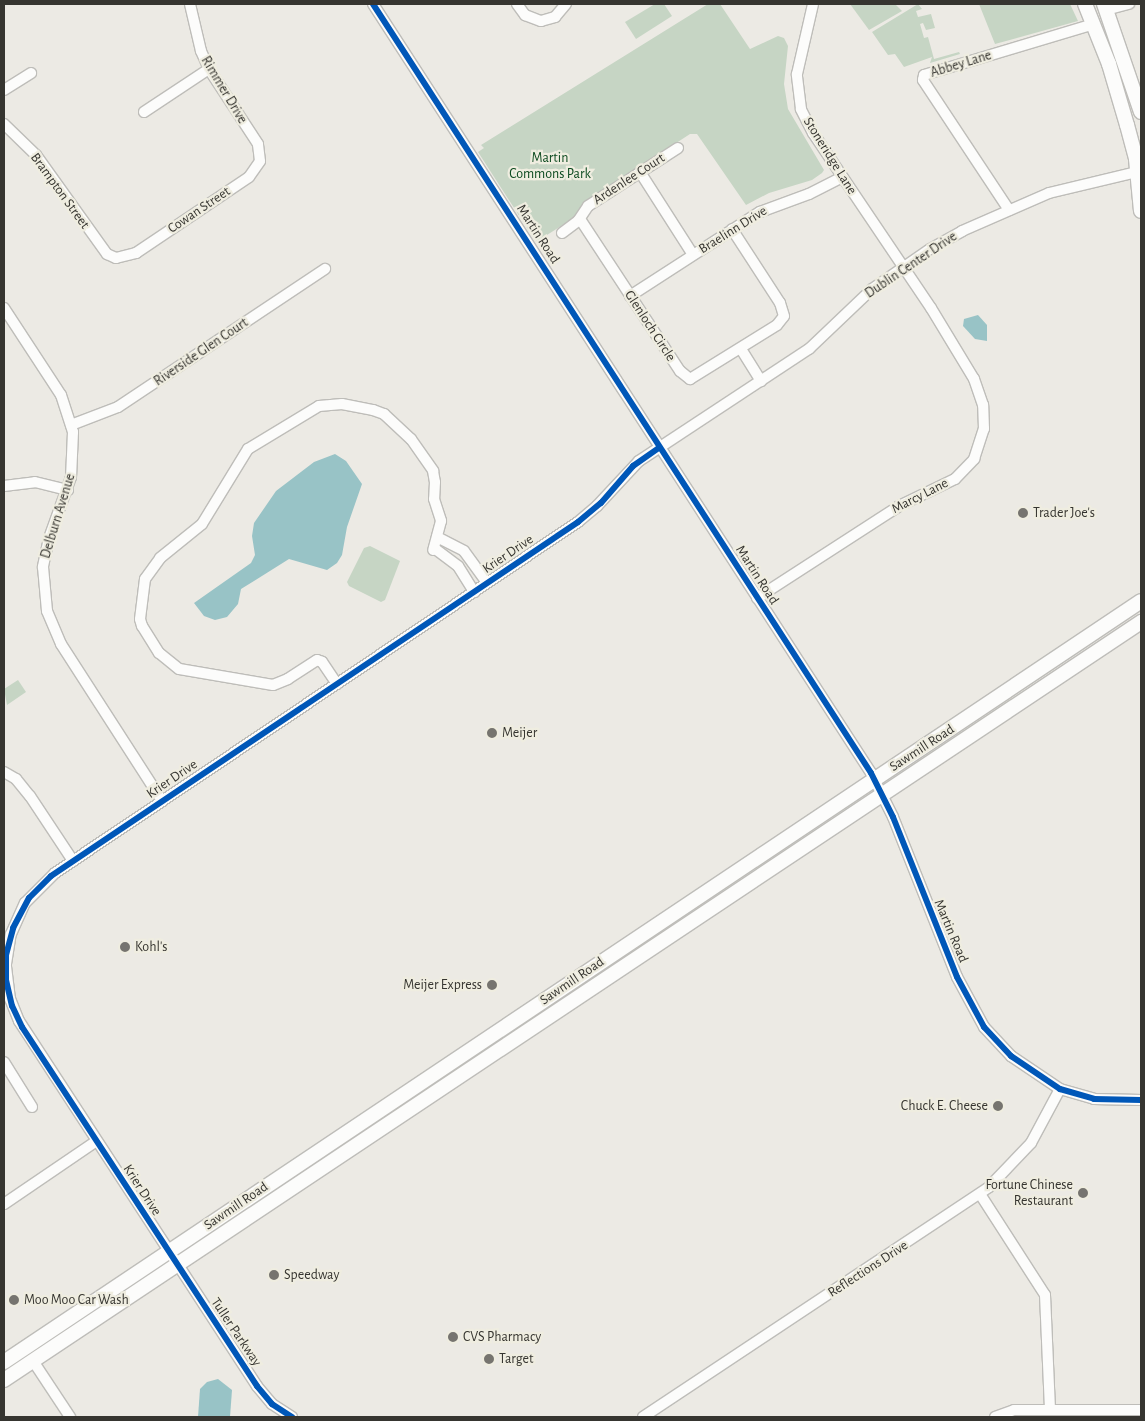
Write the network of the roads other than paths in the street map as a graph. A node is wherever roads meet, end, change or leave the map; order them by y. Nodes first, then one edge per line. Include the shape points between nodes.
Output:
1 (190, 4) edge
2 (373, 4) edge
3 (517, 4) edge
4 (566, 4) edge
5 (813, 4) edge
6 (1086, 4) edge
7 (1129, 4) edge
8 (1105, 7) edge
9 (1094, 24) junction
10 (209, 69) junction
11 (31, 72) dead end
12 (4, 90) edge
13 (144, 112) dead end
14 (1141, 112) edge
15 (4, 124) edge
16 (258, 144) joint
17 (678, 148) dead end
18 (1140, 171) edge
19 (640, 172) junction
20 (842, 176) junction
21 (1009, 210) junction
22 (1141, 211) edge
23 (580, 219) junction
24 (732, 229) junction
25 (562, 233) dead end
26 (693, 255) junction
27 (116, 258) joint
28 (904, 266) junction
29 (326, 269) dead end
30 (630, 296) junction
31 (4, 308) edge
32 (741, 349) junction
33 (761, 381) junction
34 (71, 425) junction
35 (659, 448) junction
36 (4, 486) edge
37 (68, 490) junction
38 (437, 537) junction
39 (488, 583) junction
40 (474, 592) junction
41 (757, 598) junction
42 (1141, 601) edge
43 (1141, 622) edge
44 (337, 684) junction
45 (4, 772) edge
46 (874, 780) junction
47 (882, 793) junction
48 (162, 801) junction
49 (73, 861) junction
50 (6, 938) edge
51 (4, 1062) edge
52 (1060, 1089) junction
53 (1141, 1100) edge
54 (32, 1107) dead end
55 (95, 1142) junction
56 (980, 1194) junction
57 (4, 1204) edge
58 (168, 1252) junction
59 (176, 1265) junction
60 (33, 1361) junction
61 (4, 1362) edge
62 (4, 1380) edge
63 (1050, 1410) junction
64 (1141, 1410) edge
65 (70, 1417) edge
66 (292, 1417) edge
67 (643, 1417) edge
68 (995, 1417) edge

1 - 10 street, Rimmer Drive via 201,51
2 - 35 street, Martin Road
3 - 4 street via 528,17 545,20 557,15
5 - 20 street, Stoneridge Lane via 798,67 798,99 809,126
6 - 9 main road
7 - 8 street
8 - 14 main road
9 - 18 main road via 1122,103
9 - 21 street, Abbey Lane via 924,75 924,80
10 - 13 street
10 - 16 street, Rimmer Drive
11 - 12 street
15 - 27 street, Brampton Street via 53,178 98,245
16 - 27 street, Cowan Street via 260,162 249,177 136,254
17 - 19 street, Ardenlee Court
18 - 21 street, Dublin Center Drive via 1067,187
18 - 22 main road
19 - 23 street, Ardenlee Court via 588,206
19 - 26 street
20 - 24 street, Braelinn Drive via 809,194 767,208
20 - 28 street, Stoneridge Lane
21 - 28 street, Dublin Center Drive via 952,236
23 - 25 street, Ardenlee Court
23 - 30 street, Glenloch Circle
24 - 26 street, Braelinn Drive
24 - 32 street, Glenloch Circle via 784,313 777,325
26 - 30 street, Braelinn Drive
28 - 33 street, Dublin Center Drive via 865,294 809,349
28 - 41 street, Marcy Lane via 977,387 984,414 978,450 955,479 899,506
29 - 34 street, Riverside Glen Court via 118,407
30 - 32 street, Glenloch Circle via 687,379 698,377
31 - 34 street, Delburn Avenue via 58,390
32 - 33 street
33 - 35 street, Dublin Center Drive
34 - 37 street, Delburn Avenue via 73,466
35 - 39 street, Krier Drive via 630,469 586,516
35 - 41 street, Martin Road
36 - 37 street via 35,482
37 - 48 street, Delburn Avenue via 49,538 43,567 47,611 61,644
38 - 39 street via 464,551
38 - 40 street via 434,549 458,566
38 - 44 street via 441,521 434,499 433,471 410,439 384,414 342,404 319,406 254,444 239,461 202,524 151,568 145,578 140,619 159,653 179,669 273,685 288,680 317,660 322,662
39 - 40 street, Krier Drive
40 - 44 street, Krier Drive
41 - 46 street, Martin Road
42 - 46 main road, Sawmill Road
43 - 47 main road, Sawmill Road
44 - 48 street, Krier Drive
45 - 49 street via 16,779 30,796
46 - 47 street, Martin Road
46 - 58 main road, Sawmill Road
47 - 52 street, Martin Road via 975,1014 1010,1056
47 - 59 main road, Sawmill Road
48 - 49 street, Krier Drive
49 - 50 street, Krier Drive via 44,881 29,898
50 - 55 street, Krier Drive via 6,979 15,1014
51 - 54 street
52 - 53 street, Martin Road via 1094,1100
52 - 56 street, Reflections Drive via 1025,1152
55 - 57 street
55 - 58 street, Krier Drive
56 - 63 street via 1045,1295
56 - 67 street, Reflections Drive
58 - 59 street, Tuller Parkway
58 - 61 main road, Sawmill Road
59 - 60 main road, Sawmill Road
59 - 66 street, Tuller Parkway via 265,1396
60 - 62 main road, Sawmill Road
60 - 65 street
63 - 64 street
63 - 68 street via 1014,1410

